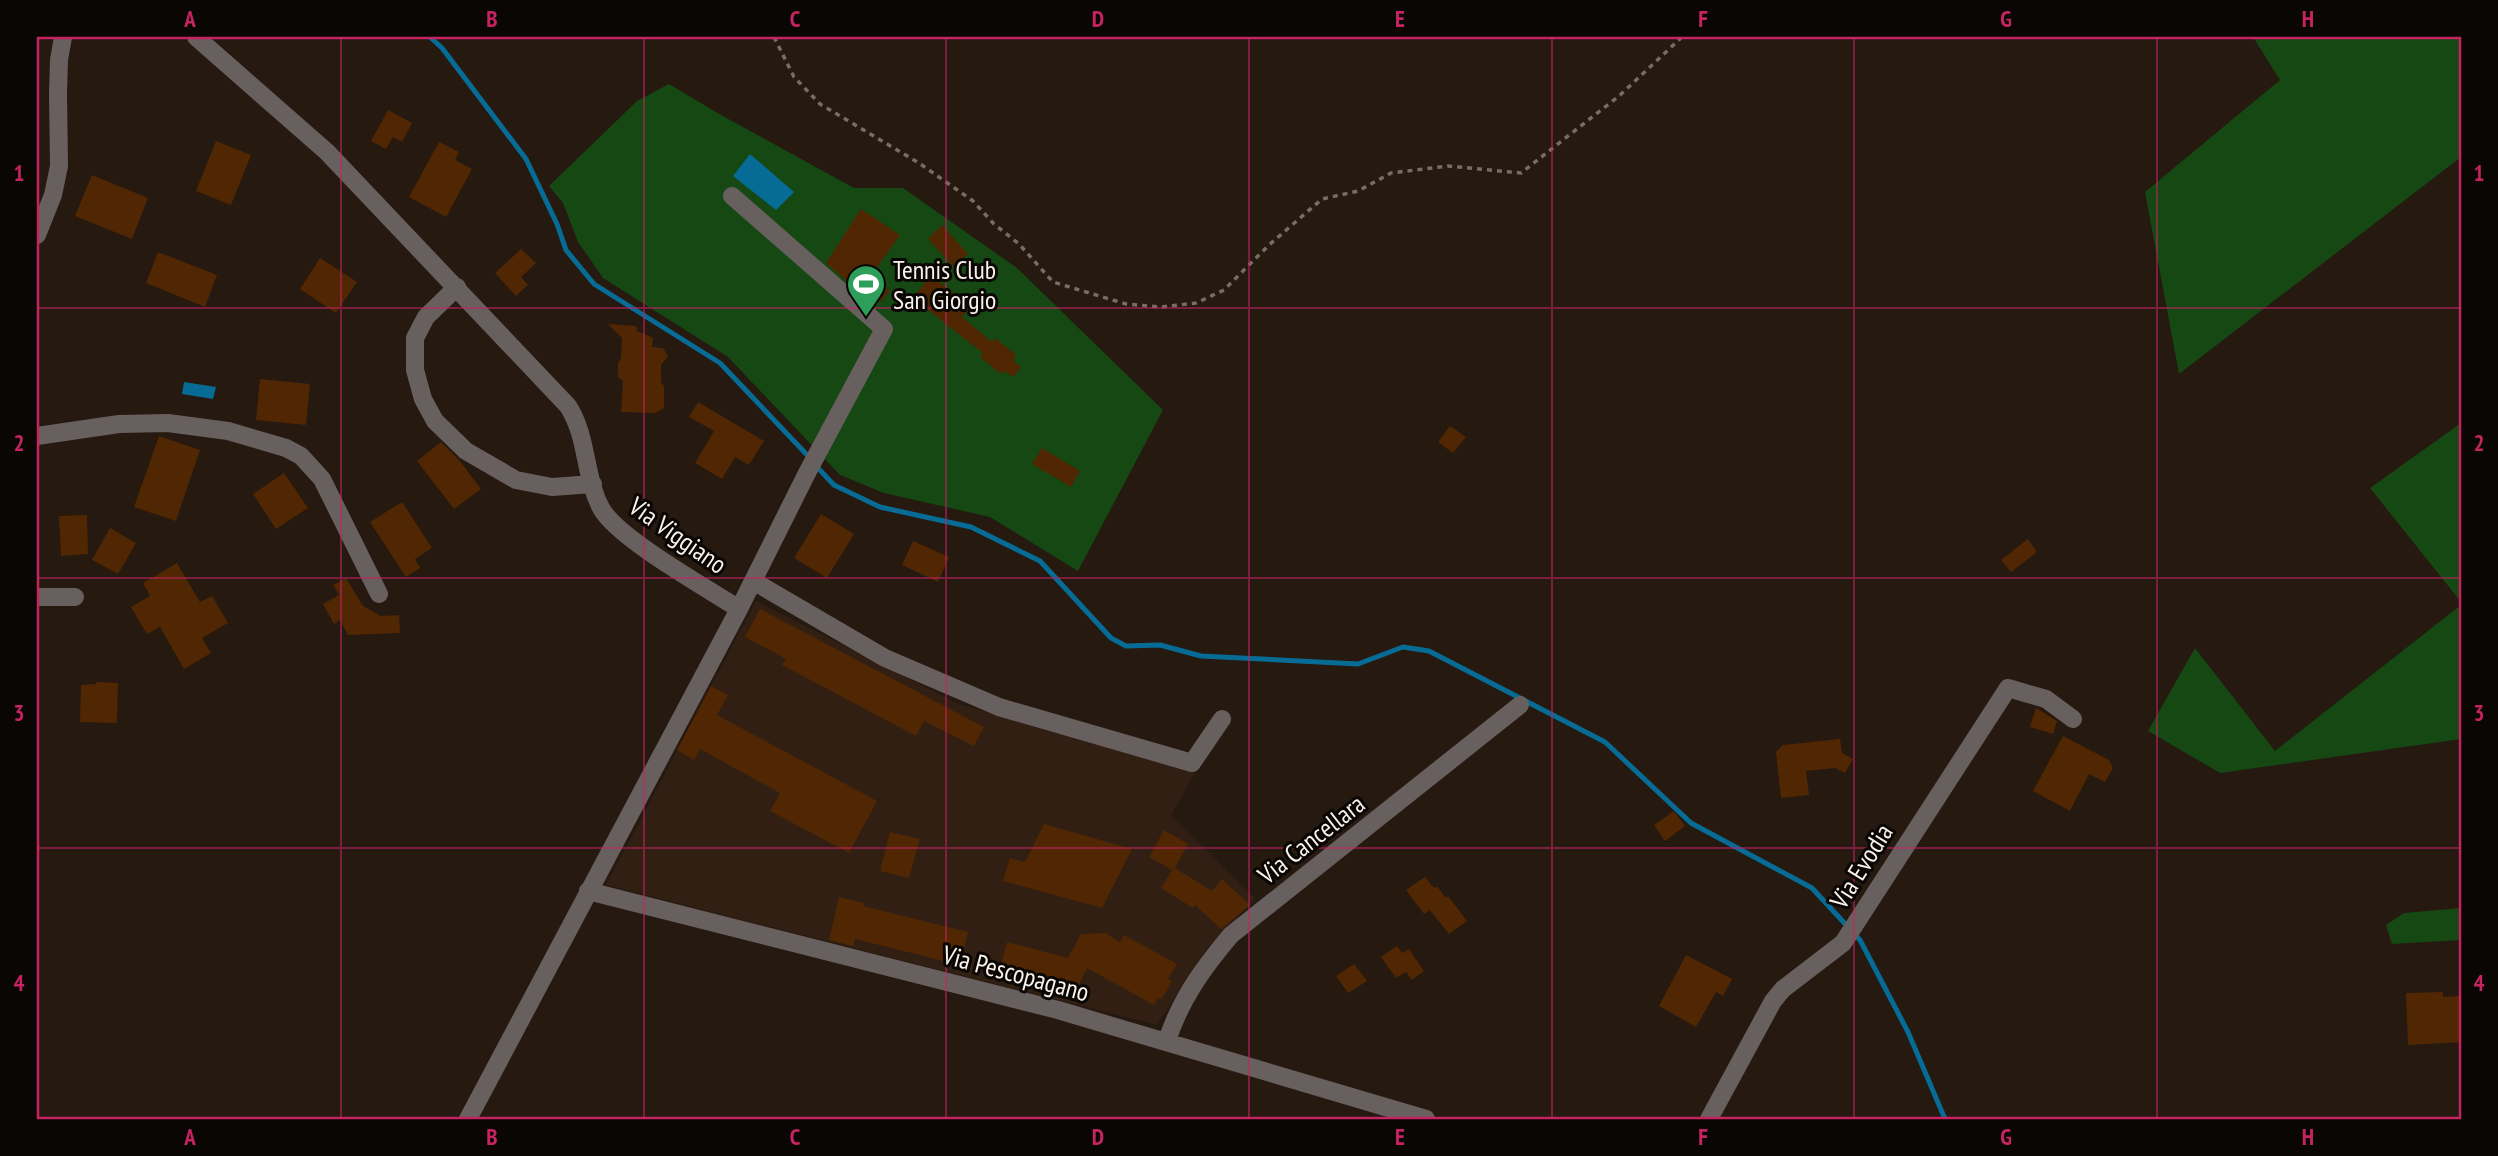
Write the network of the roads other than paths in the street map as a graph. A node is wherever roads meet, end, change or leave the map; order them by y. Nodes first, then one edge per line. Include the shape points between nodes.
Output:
1 (63, 37) edge
2 (196, 37) edge
3 (732, 196) dead end
4 (37, 235) edge
5 (457, 287) junction
6 (37, 436) edge
7 (593, 484) junction
8 (753, 581) junction
9 (379, 594) dead end
10 (37, 597) edge
11 (75, 597) dead end
12 (739, 609) junction
13 (1520, 705) dead end
14 (1222, 719) dead end
15 (2073, 719) dead end
16 (588, 891) junction
17 (1167, 1041) junction
18 (468, 1119) edge
19 (1426, 1119) edge
20 (1709, 1119) edge

1 - 4 street via 59,166
2 - 5 street, Via Viggiano via 327,152
3 - 8 street via 884,329
5 - 7 street, Via Viggiano via 568,406 580,431
5 - 7 street via 426,317 415,338 415,370 435,421 466,451 516,480 552,488
6 - 9 street via 119,424 169,423 228,431 286,449 300,456 322,479
7 - 12 street, Via Viggiano via 601,510 615,526
8 - 12 street
8 - 14 street via 886,657 999,707 1192,763
10 - 11 street
12 - 16 street, Via Viggiano
13 - 17 street, Via Cancellara via 1231,935 1179,1007
15 - 20 street, Via Evodia via 2046,699 2008,688 1843,943 1773,1001
16 - 17 street, Via Pescopagano
16 - 18 street, Via Viggiano
17 - 19 street, Via Pescopagano

